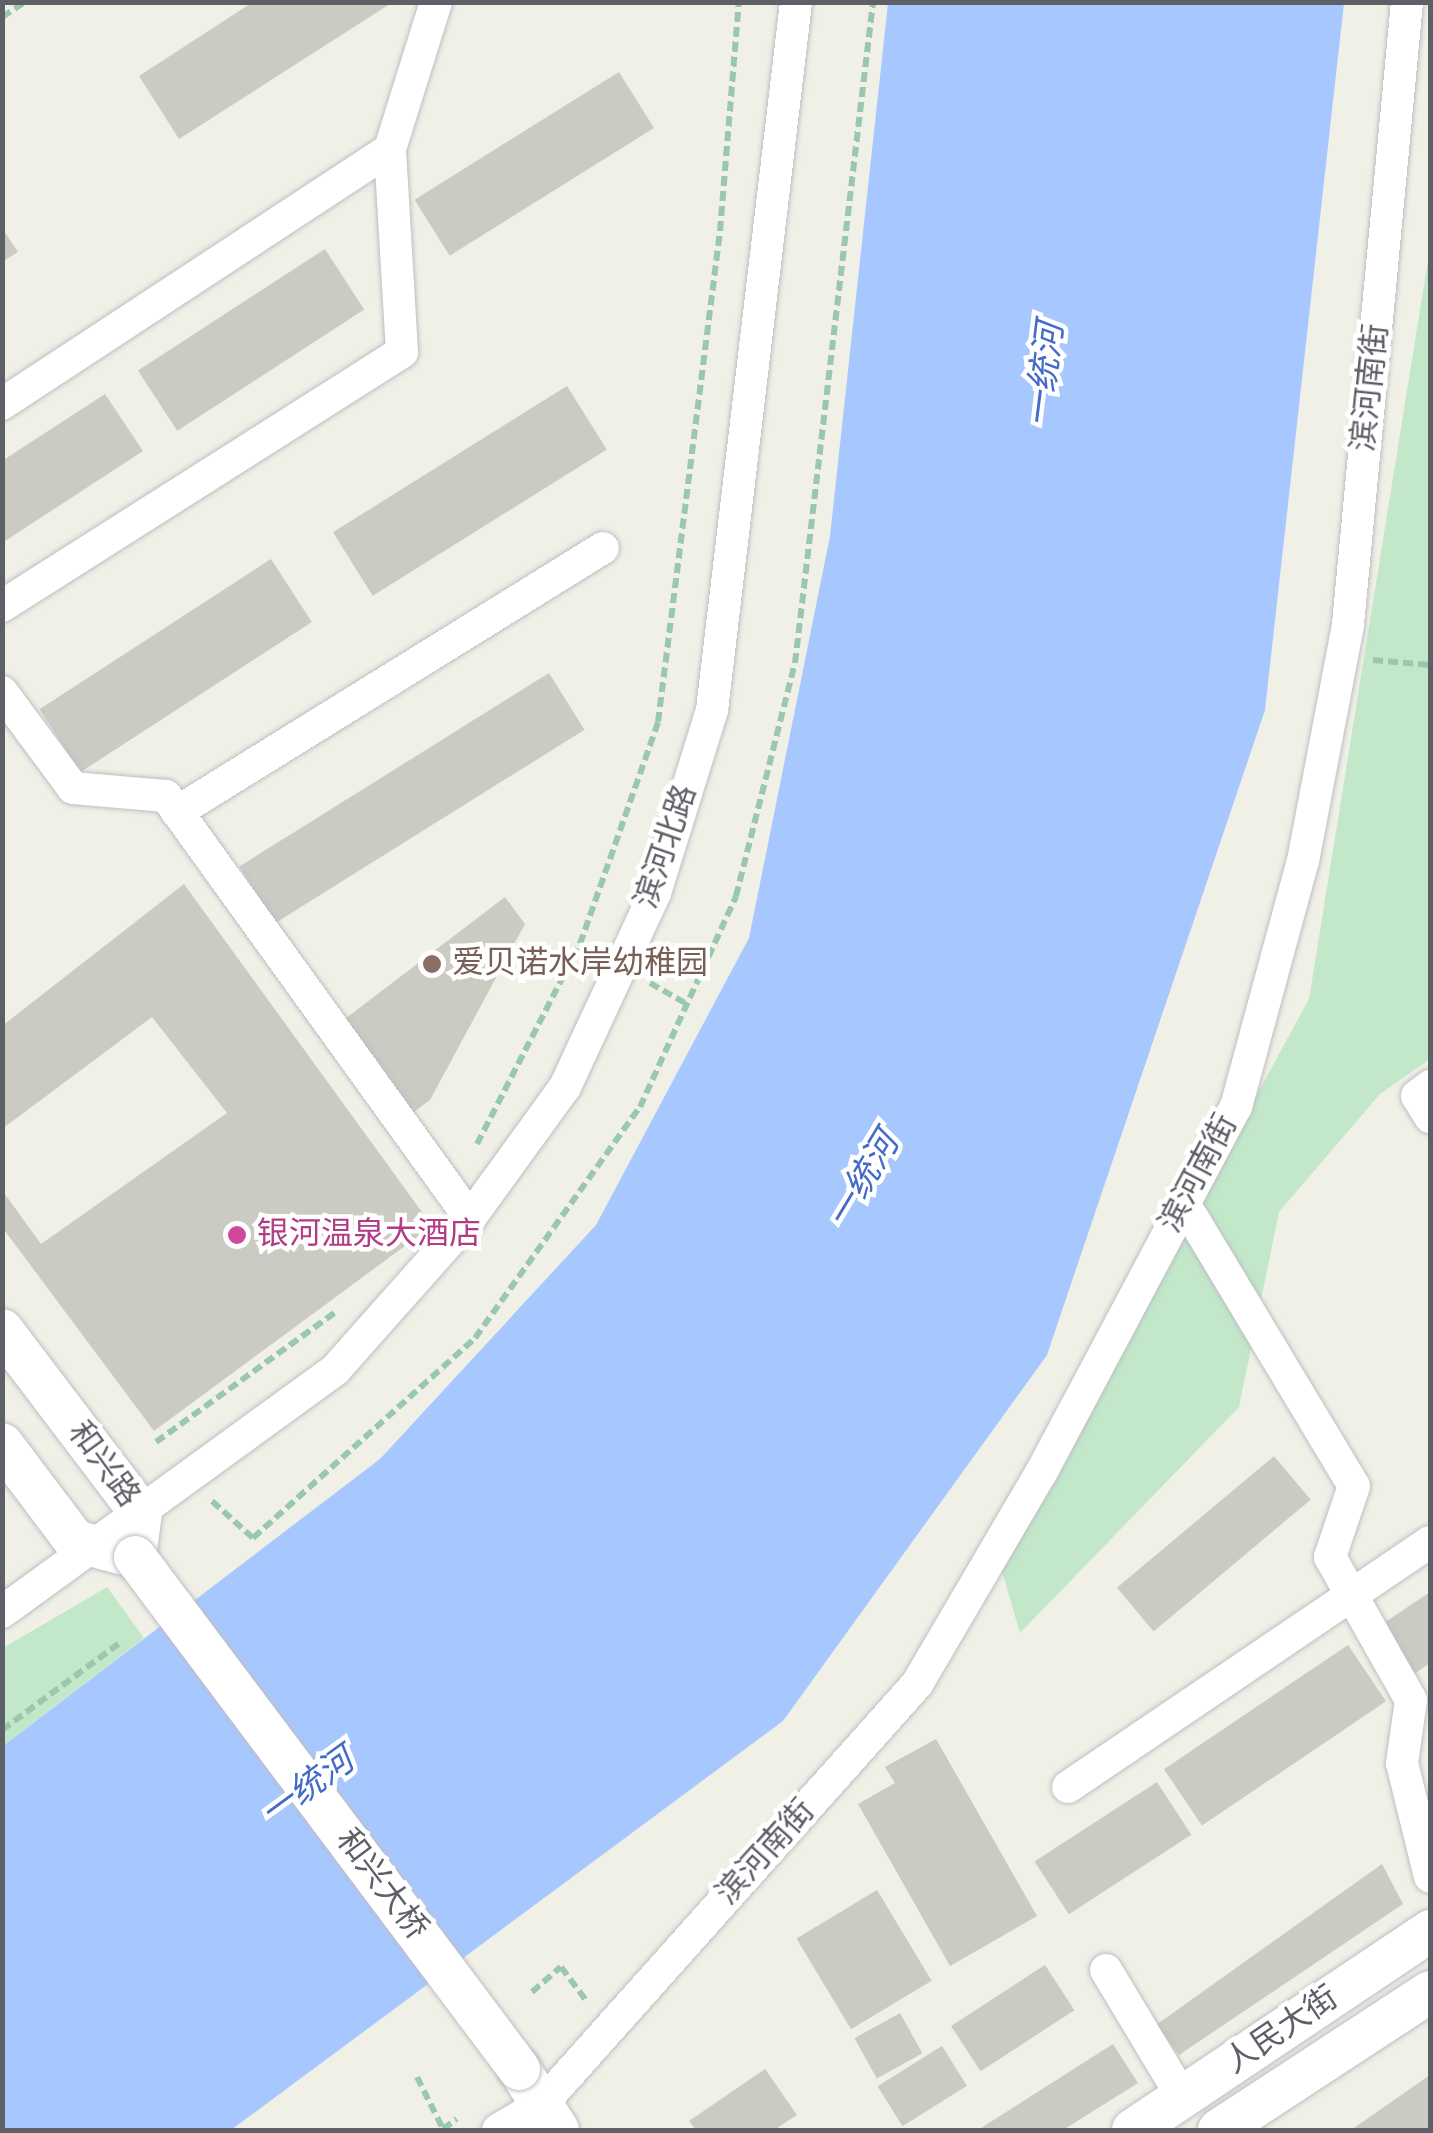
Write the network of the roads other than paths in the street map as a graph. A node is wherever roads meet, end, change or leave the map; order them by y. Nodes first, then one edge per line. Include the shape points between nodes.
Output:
1 (436, 2) edge
2 (796, 2) edge
3 (1408, 2) edge
4 (1430, 37) edge
5 (390, 149) junction
6 (2, 404) edge
7 (603, 548) dead end
8 (2, 606) edge
9 (2, 692) edge
10 (177, 812) junction
11 (1430, 1086) edge
12 (1430, 1116) edge
13 (461, 1206) junction
14 (1191, 1215) dead end
15 (2, 1330) edge
16 (2, 1444) edge
17 (141, 1513) junction
18 (1430, 1542) edge
19 (90, 1549) junction
20 (135, 1556) junction
21 (1352, 1594) junction
22 (2, 1612) edge
23 (1430, 1744) edge
24 (1402, 1763) junction
25 (1068, 1786) dead end
26 (1430, 1877) edge
27 (1430, 1931) edge
28 (1106, 1970) dead end
29 (1430, 1992) edge
30 (1183, 2098) junction
31 (540, 2101) edge
32 (498, 2130) edge
33 (1133, 2130) edge
34 (1220, 2130) edge

1 - 5 street
2 - 13 street, 滨河北路 via 712,710 655,893 565,1087
3 - 4 street
3 - 31 street, 滨河南街 via 1342,658 1304,862 1236,1106 1041,1473 917,1684
5 - 6 street
5 - 8 street via 402,352
7 - 10 street
9 - 10 street via 73,788 166,796
10 - 13 street
11 - 12 street via 1417,1096
13 - 17 street, 滨河北路 via 336,1369
14 - 21 street via 1354,1486 1330,1556
15 - 17 street, 和兴路
16 - 19 street, 和兴路
17 - 19 street, 滨河北路
17 - 20 street, 和兴路
18 - 21 street
19 - 20 street, 和兴路
19 - 22 street, 滨河北路
20 - 31 street, 和兴大桥, bridge
21 - 24 street via 1412,1700
21 - 25 street
23 - 24 street
24 - 26 street
27 - 30 street, 人民大街
28 - 30 street
29 - 34 street, 人民大街
30 - 33 street, 人民大街
31 - 32 street, 滨河南街

